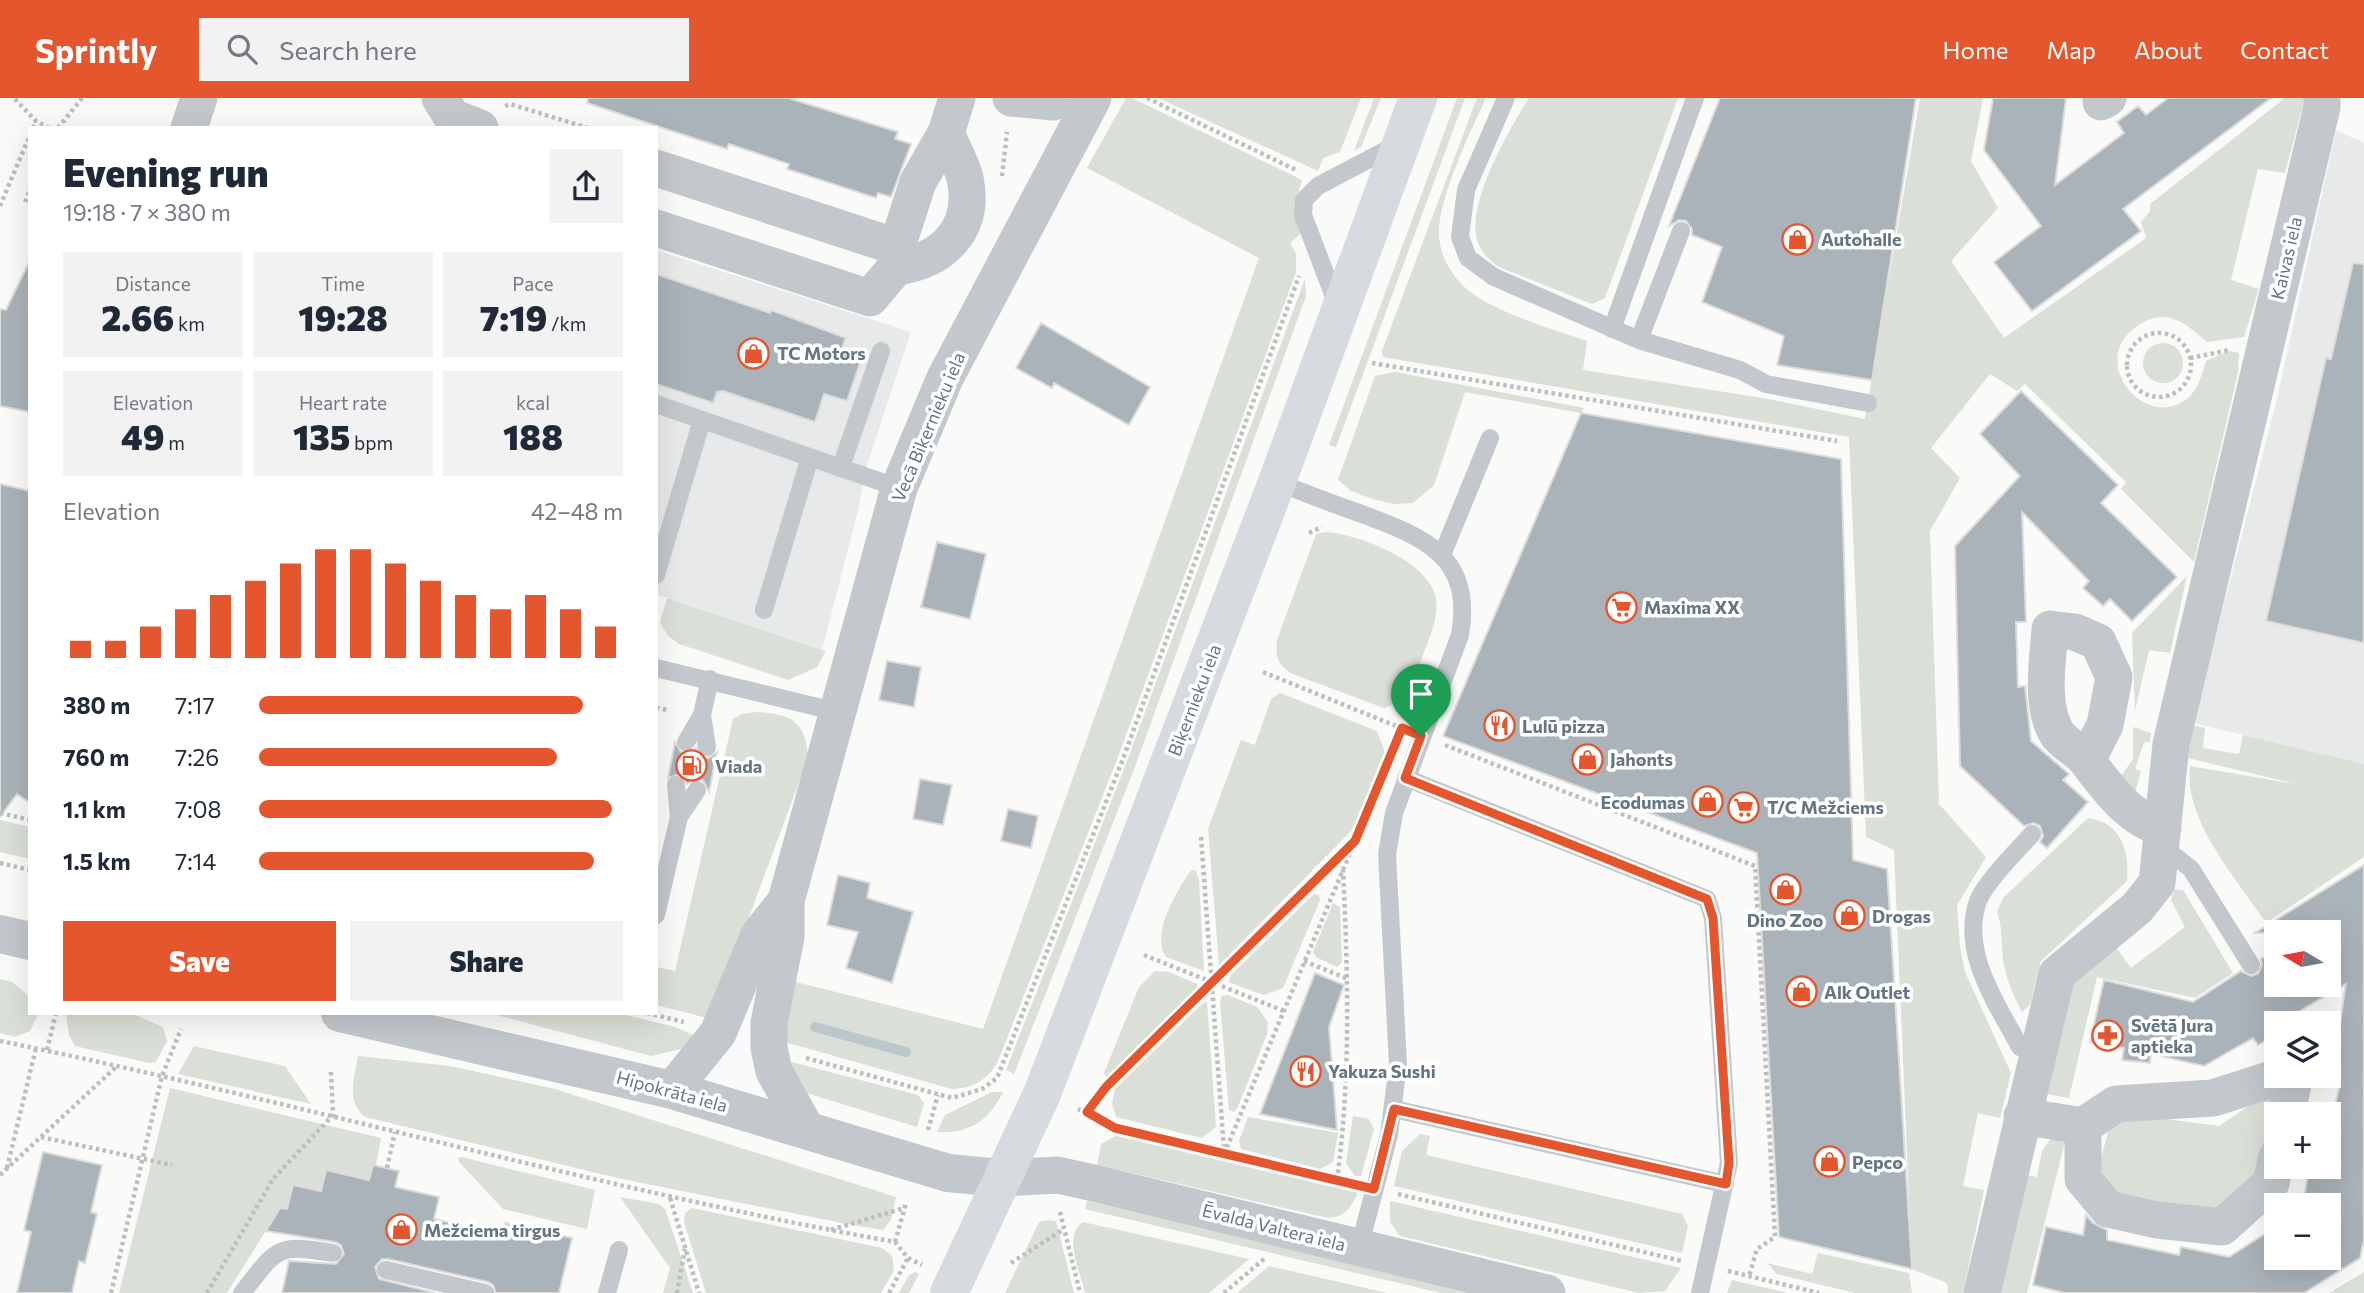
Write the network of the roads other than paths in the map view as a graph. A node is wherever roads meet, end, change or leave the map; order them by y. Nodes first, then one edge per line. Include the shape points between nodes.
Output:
1 (199, 98) edge
2 (440, 98) edge
3 (957, 98) edge
4 (1012, 98) edge
5 (1418, 98) edge
6 (1506, 98) edge
7 (1695, 98) edge
8 (2101, 98) edge
9 (2108, 98) edge
10 (2322, 98) edge
11 (1069, 104) edge
12 (491, 118) edge
13 (191, 126) edge
14 (946, 133) junction
15 (1401, 143) junction
16 (658, 169) edge
17 (658, 229) edge
18 (1681, 231) dead end
19 (897, 257) junction
20 (1340, 311) junction
21 (1612, 328) junction
22 (1639, 340) junction
23 (881, 351) dead end
24 (1868, 403) dead end
25 (658, 405) edge
26 (702, 420) junction
27 (1490, 438) dead end
28 (810, 457) junction
29 (841, 467) junction
30 (1277, 482) junction
31 (899, 488) junction
32 (1442, 555) junction
33 (658, 568) edge
34 (764, 610) dead end
35 (658, 666) edge
36 (710, 679) junction
37 (838, 712) junction
38 (702, 715) junction
39 (686, 742) dead end
40 (707, 747) dead end
41 (2087, 760) dead end
42 (1405, 778) junction
43 (676, 785) dead end
44 (697, 790) dead end
45 (679, 817) junction
46 (2032, 834) dead end
47 (2162, 842) junction
48 (786, 901) junction
49 (658, 906) edge
50 (0, 934) edge
51 (28, 941) edge
52 (2251, 965) dead end
53 (358, 1015) edge
54 (428, 1023) edge
55 (2036, 1053) junction
56 (2264, 1082) edge
57 (672, 1090) junction
58 (1394, 1109) junction
59 (2022, 1116) junction
60 (2083, 1126) junction
61 (806, 1129) junction
62 (1000, 1178) junction
63 (2272, 1179) edge
64 (1726, 1184) junction
65 (1359, 1248) junction
66 (618, 1251) dead end
67 (333, 1253) dead end
68 (386, 1270) dead end
69 (242, 1293) edge
70 (485, 1293) edge
71 (607, 1293) edge
72 (949, 1293) edge
73 (1546, 1293) edge
74 (1700, 1293) edge
75 (1982, 1293) edge

1 - 13 street
2 - 12 street via 452,117
3 - 14 street
4 - 11 street
5 - 15 main road, Biķernieku iela
6 - 21 lane via 1466,190 1460,237 1468,258 1494,276
7 - 21 lane
8 - 9 street via 2101,102
10 - 47 street, Kaivas iela via 2171,744
11 - 31 street, Vecā Biķernieku iela
14 - 19 street via 918,182
14 - 19 street via 964,177 964,219 939,254 917,265
15 - 20 main road, Biķernieku iela
15 - 20 lane via 1318,186 1304,200 1303,215
16 - 19 street
17 - 19 street via 870,298
18 - 22 lane
20 - 30 main road, Biķernieku iela
21 - 22 lane
22 - 24 lane via 1740,370 1766,384
23 - 29 lane
25 - 26 lane
26 - 28 lane
26 - 33 lane
27 - 32 lane
28 - 29 lane
28 - 34 lane
29 - 31 lane
30 - 32 lane via 1405,530
30 - 62 main road, Biķernieku iela via 1042,1094
31 - 37 street, Vecā Biķernieku iela
32 - 42 lane via 1456,574 1463,614 1460,635
35 - 36 lane
36 - 37 lane
36 - 38 lane
37 - 48 street, Vecā Biķernieku iela
38 - 39 lane
38 - 40 lane
41 - 47 street via 2098,778
42 - 58 lane via 1387,853 1398,1065
42 - 64 lane via 1707,899 1713,918 1729,1163
43 - 45 lane
44 - 45 lane
45 - 49 lane
46 - 55 lane via 1978,901 1973,943 1986,981 2020,1047
47 - 52 lane via 2191,869
47 - 55 street, Kaivas iela via 2157,883 2137,908 2057,974
48 - 57 street, Vecā Biķernieku iela via 760,935 718,1033
48 - 61 street, Vecā Biķernieku iela via 786,937 769,1023 769,1048 774,1071
50 - 51 street
53 - 54 street, Hipokrāta iela
54 - 57 street, Hipokrāta iela
55 - 59 street, Kaivas iela
56 - 60 street via 2213,1098 2116,1104
57 - 61 street, Hipokrāta iela
58 - 64 lane
58 - 65 lane
59 - 60 street
59 - 75 street, Kaivas iela
60 - 63 street via 2083,1179 2108,1209 2222,1227
61 - 62 street, Hipokrāta iela via 948,1173
62 - 65 street, Ēvalda Valtera iela via 1057,1175
62 - 72 main road, Biķernieku iela
64 - 74 lane
65 - 73 street, Ēvalda Valtera iela
66 - 71 lane
67 - 69 lane via 298,1247 273,1254
68 - 70 lane

